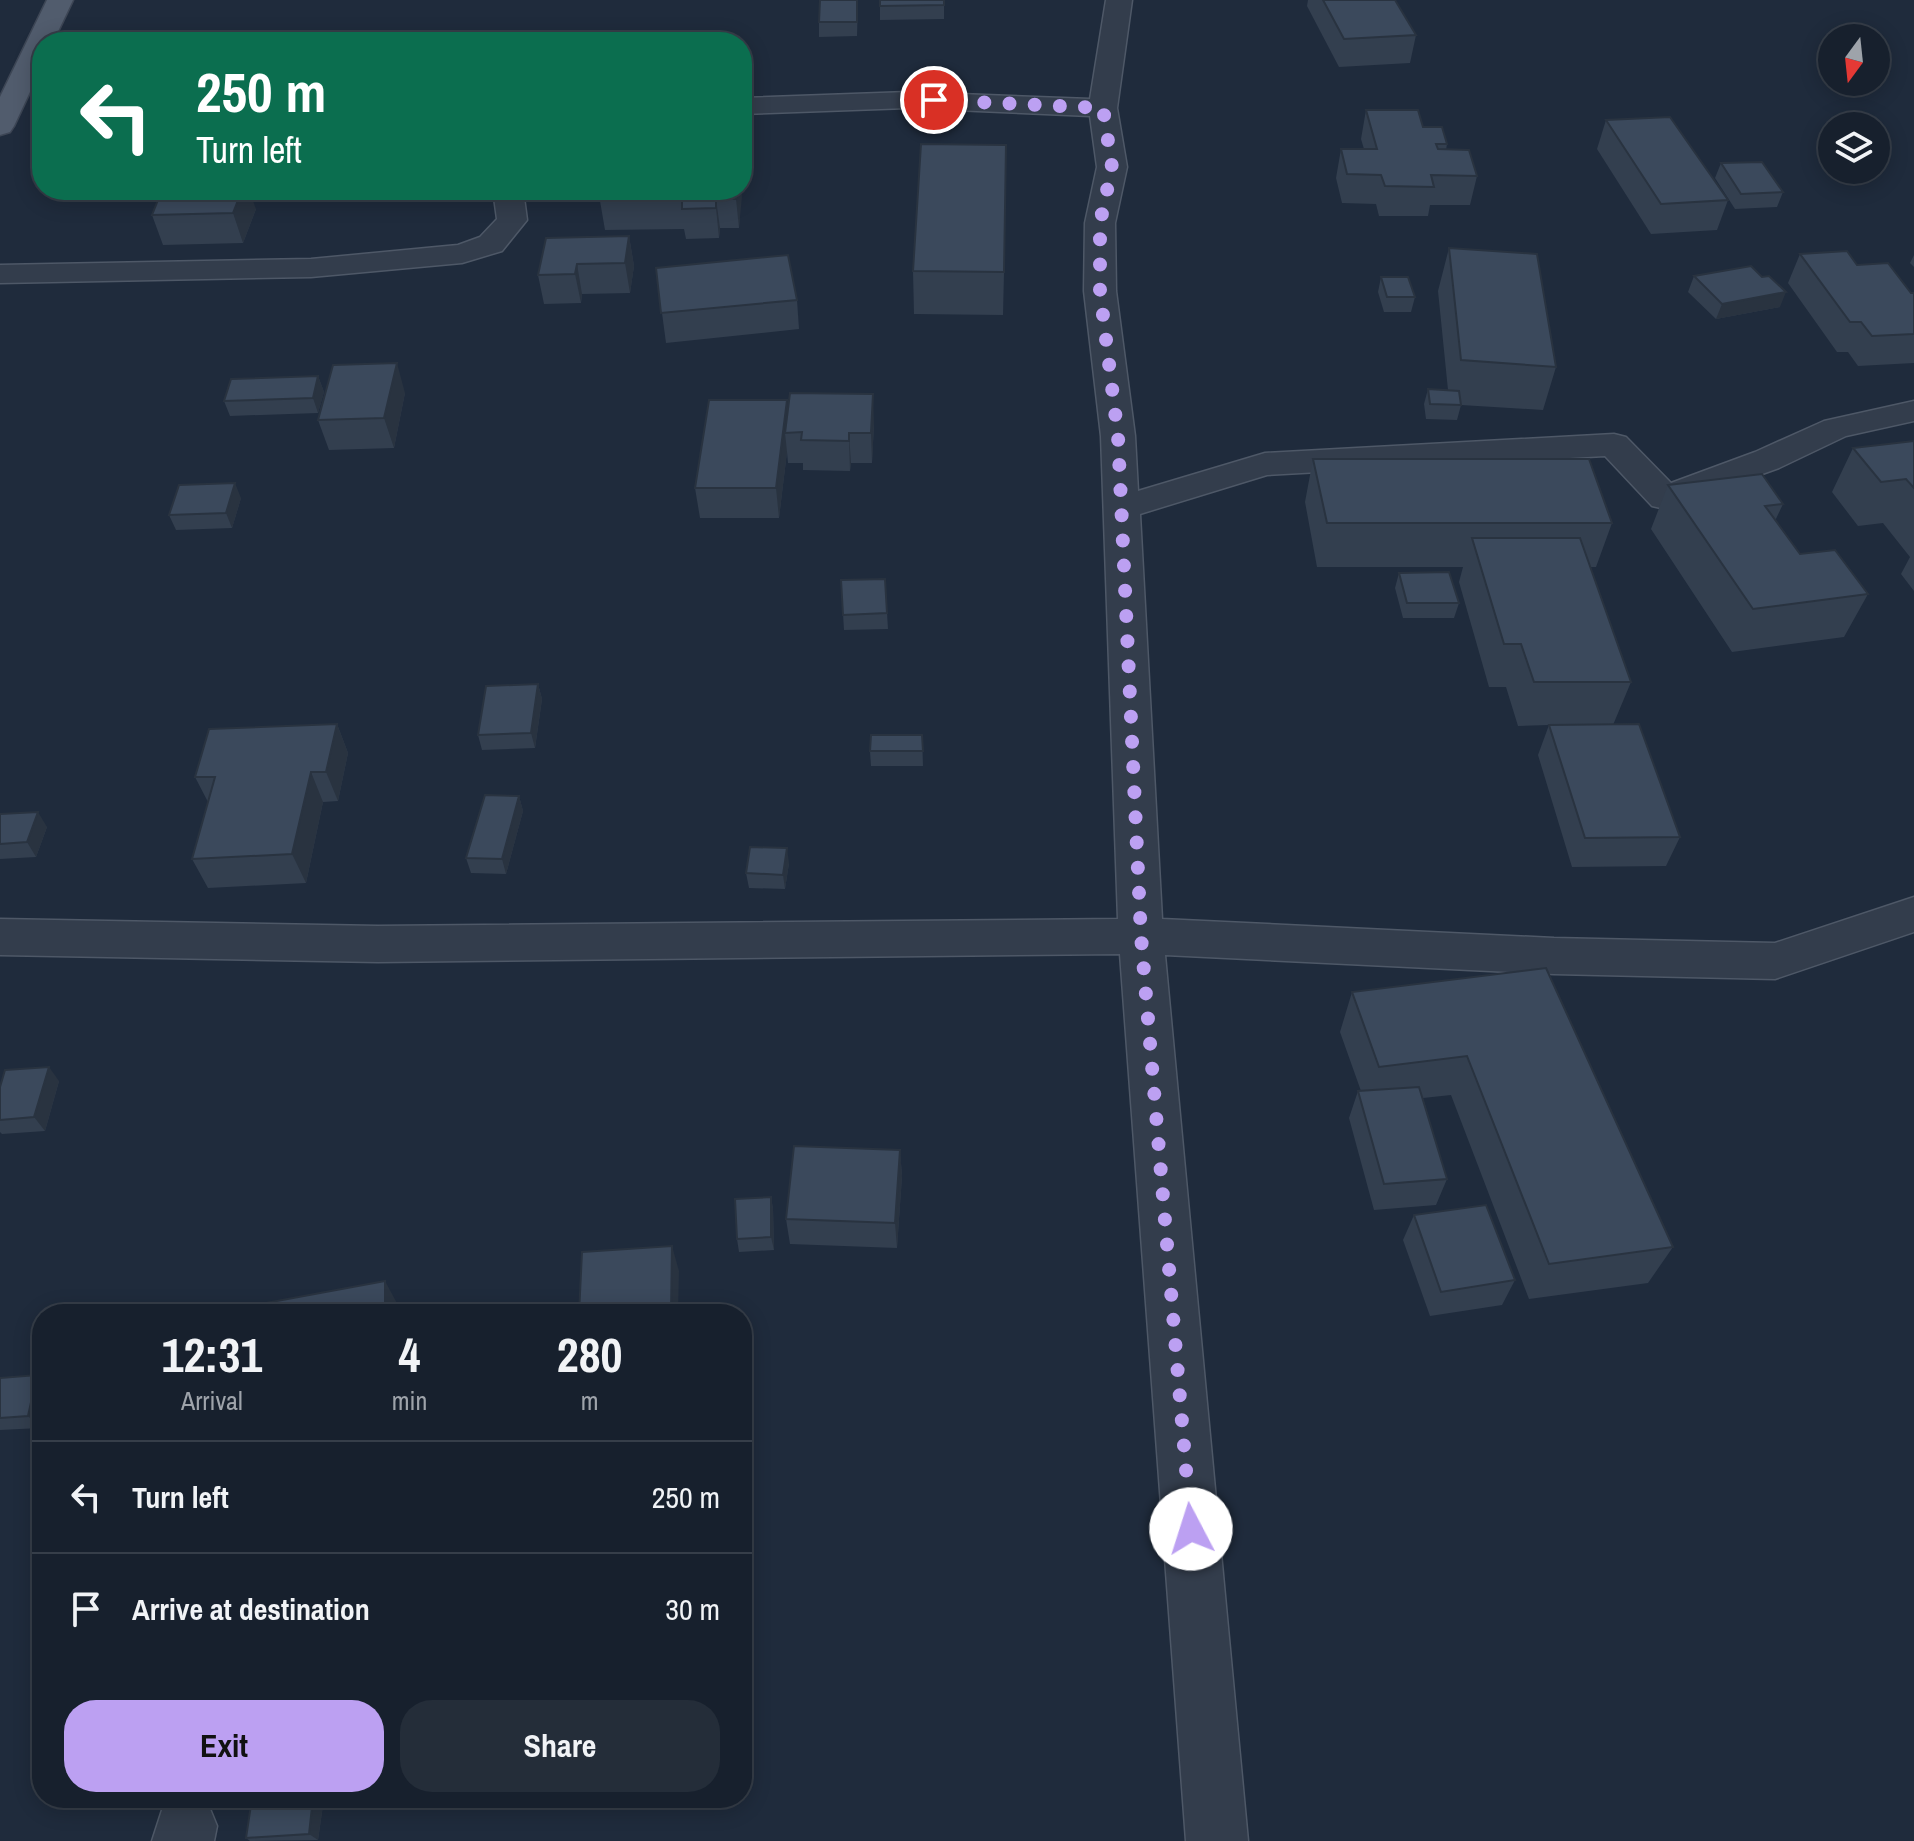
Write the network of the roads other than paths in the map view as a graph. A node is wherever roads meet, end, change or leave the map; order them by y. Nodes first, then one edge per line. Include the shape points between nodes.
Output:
1 (60, 0) edge
2 (1119, 0) edge
3 (45, 32) edge
4 (32, 59) edge
5 (752, 106) edge
6 (1103, 108) junction
7 (0, 126) edge
8 (509, 200) edge
9 (0, 274) edge
10 (1914, 411) edge
11 (1121, 508) junction
12 (1914, 914) edge
13 (1141, 936) junction
14 (0, 937) edge
15 (1217, 1841) edge

1 - 3 main road
2 - 6 street
4 - 7 main road
5 - 6 street via 908,100
6 - 11 street via 1112,167 1100,223 1100,291
8 - 9 street via 512,220 491,244 462,254 311,268
10 - 11 street via 1836,428 1665,498 1614,445 1265,464
11 - 13 street
12 - 13 street via 1775,961
13 - 14 street via 378,944
13 - 15 street

